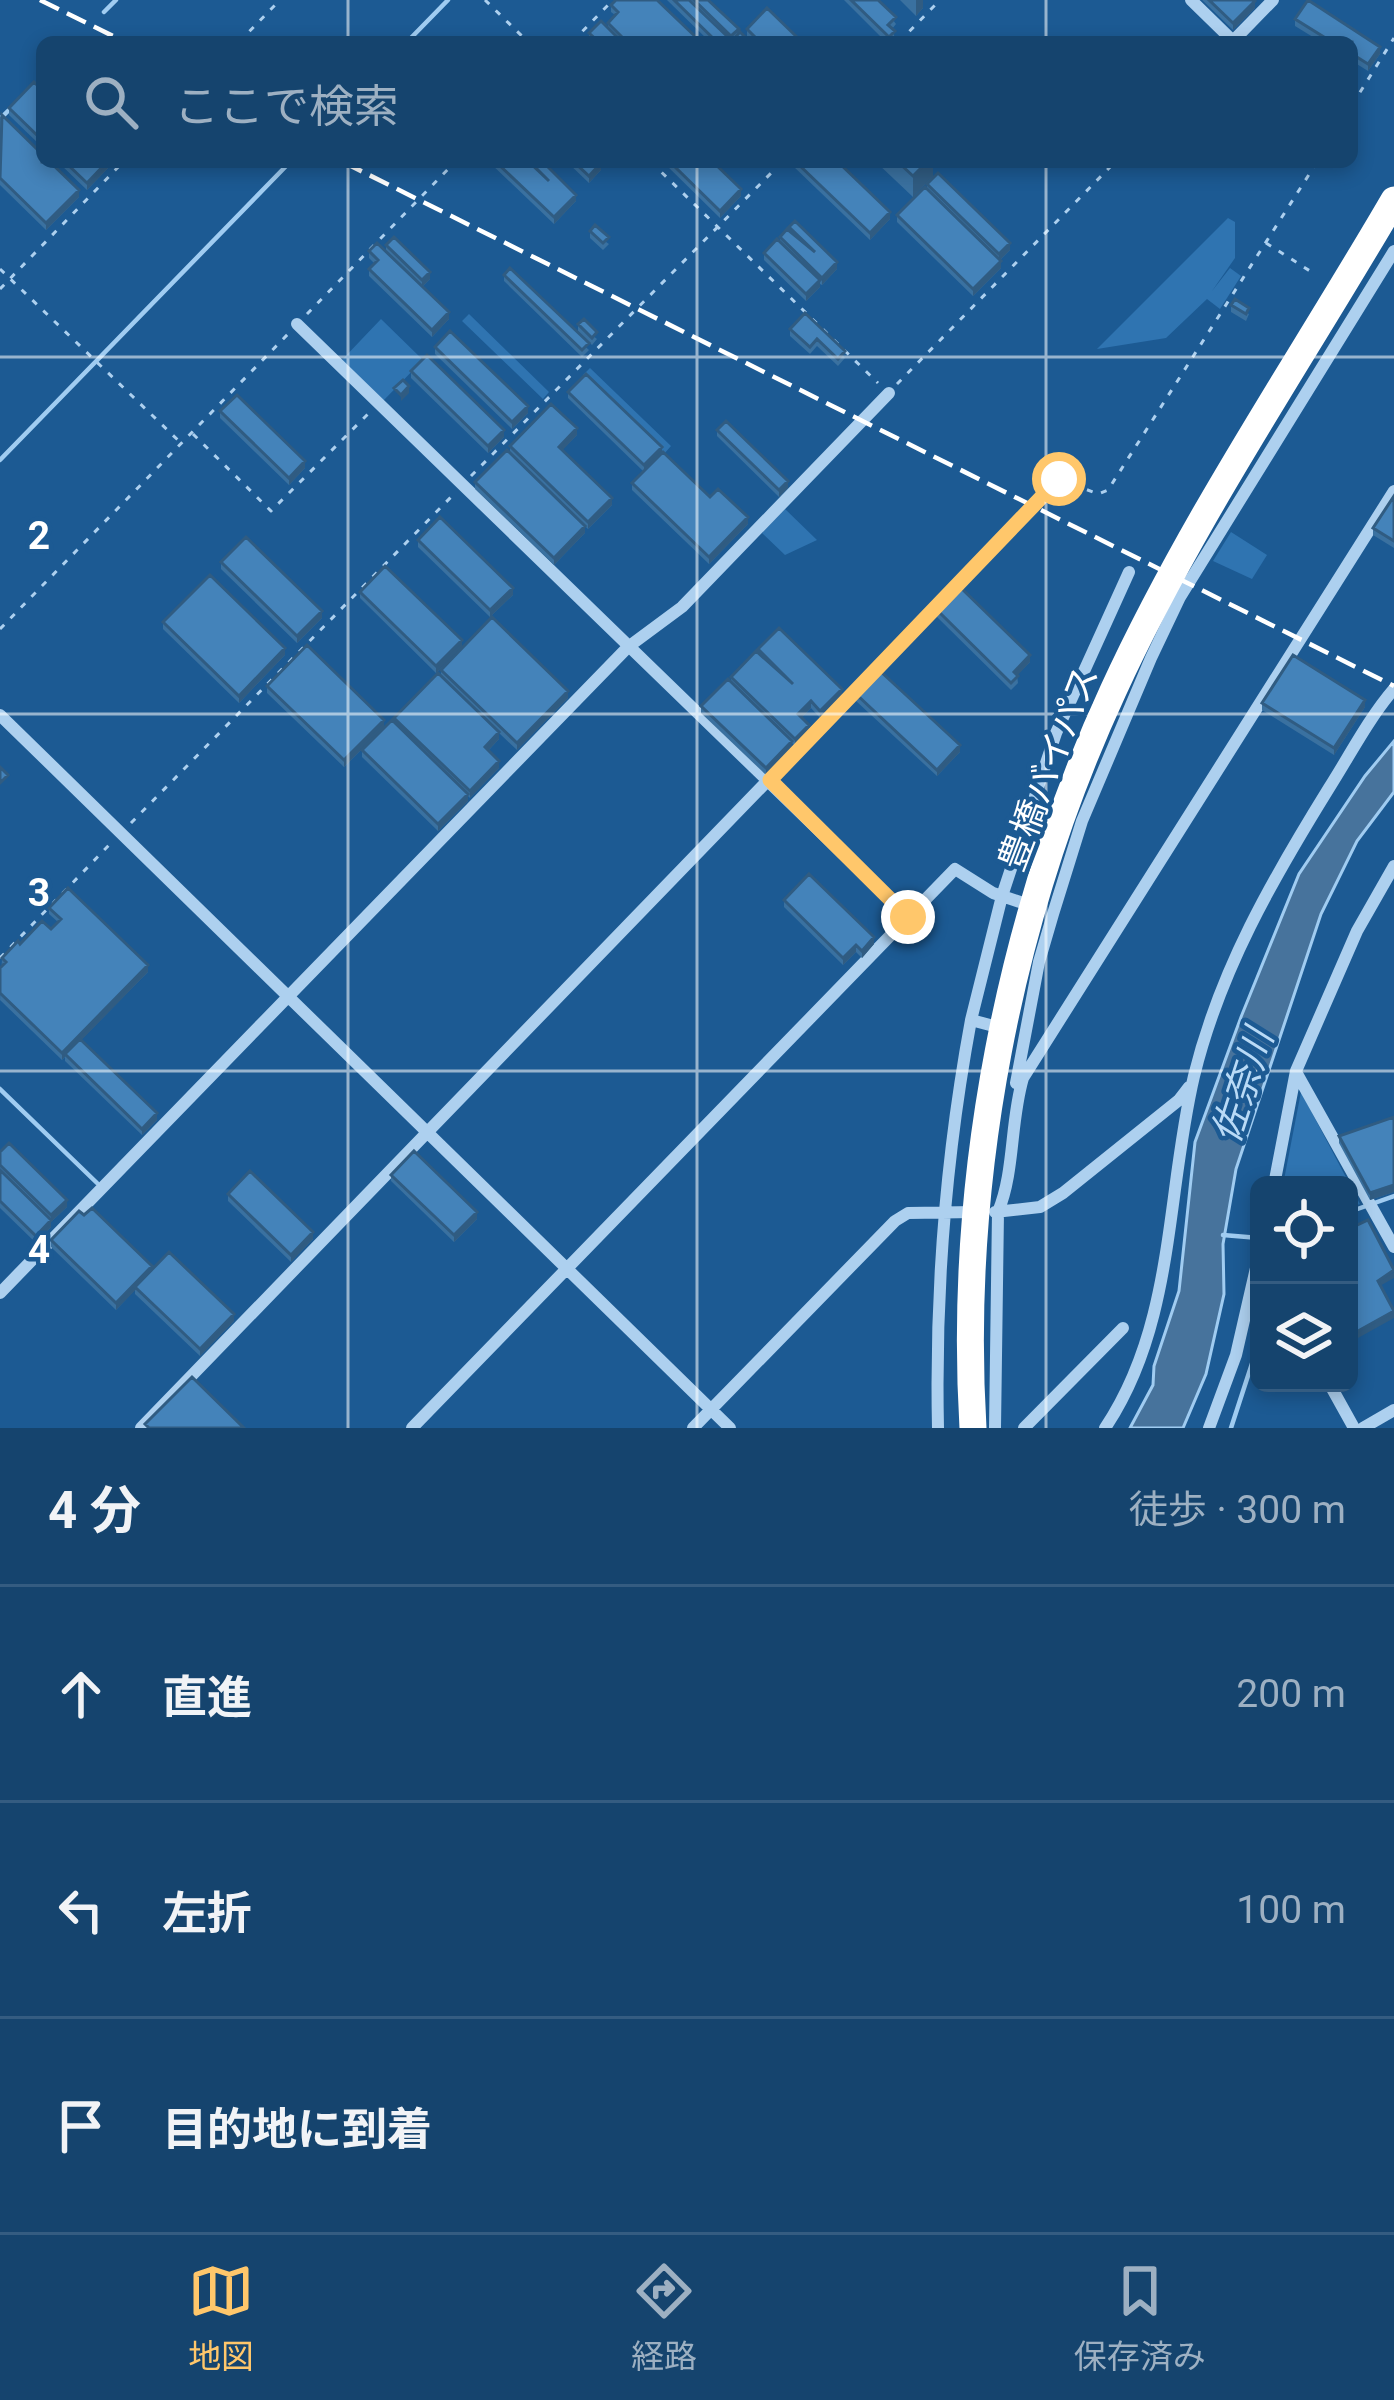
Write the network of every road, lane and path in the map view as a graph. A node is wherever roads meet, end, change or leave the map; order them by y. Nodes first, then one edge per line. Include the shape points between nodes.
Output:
1 (280, 0) edge
2 (485, 0) edge
3 (613, 0) edge
4 (940, 0) edge
5 (1191, 0) edge
6 (1274, 0) edge
7 (244, 36) edge
8 (522, 36) edge
9 (578, 36) edge
10 (905, 36) edge
11 (1228, 36) edge
12 (1238, 36) edge
13 (1394, 38) edge
14 (1358, 95) edge
15 (117, 168) edge
16 (449, 168) edge
17 (657, 168) edge
18 (776, 168) edge
19 (1109, 168) edge
20 (1312, 168) edge
21 (1394, 200) edge
22 (1394, 221) edge
23 (718, 227) junction
24 (1266, 243) junction
25 (1394, 250) edge
26 (0, 269) edge
27 (1310, 271) dead end
28 (10, 279) junction
29 (0, 290) edge
30 (298, 324) junction
31 (889, 393) junction
32 (380, 402) junction
33 (191, 433) junction
34 (181, 443) junction
35 (464, 484) junction
36 (1051, 488) joint
37 (1394, 490) edge
38 (1129, 572) dead end
39 (0, 628) edge
40 (628, 646) junction
41 (1394, 688) edge
42 (0, 715) edge
43 (770, 780) junction
44 (120, 834) junction
45 (1394, 866) edge
46 (1002, 896) junction
47 (1053, 914) junction
48 (908, 917) junction
49 (0, 958) edge
50 (286, 996) junction
51 (971, 1020) junction
52 (1024, 1034) junction
53 (1296, 1071) junction
54 (1193, 1081) junction
55 (1013, 1115) junction
56 (427, 1134) junction
57 (1276, 1176) edge
58 (944, 1210) junction
59 (998, 1212) junction
60 (1394, 1247) edge
61 (566, 1269) junction
62 (1252, 1284) edge
63 (0, 1293) edge
64 (1124, 1328) dead end
65 (1335, 1392) edge
66 (711, 1409) junction
67 (1394, 1410) edge
68 (141, 1428) edge
69 (412, 1428) edge
70 (693, 1428) edge
71 (730, 1428) edge
72 (938, 1428) edge
73 (978, 1428) edge
74 (995, 1428) edge
75 (1024, 1428) edge
76 (1105, 1428) edge
77 (1209, 1428) edge
78 (1359, 1428) edge

1 - 7 path
2 - 8 path
3 - 9 path
4 - 10 path
5 - 11 street
6 - 12 street
13 - 14 path
15 - 28 path
16 - 30 path
17 - 23 path
18 - 23 path
19 - 31 path
20 - 24 path
21 - 73 highway, 豊橋バイパス via 1188,545 1071,790 1037,892 988,1123 974,1294
22 - 73 highway, 豊橋バイパス via 1158,617 1080,794 1046,895 996,1123
23 - 31 path
23 - 35 path
24 - 27 path
24 - 36 path via 1108,490 1098,494 1064,479
25 - 47 street via 1180,597 1115,737
26 - 28 path
28 - 29 path
28 - 34 path
30 - 32 street
30 - 33 path
31 - 40 street via 682,607
32 - 33 path via 271,512
32 - 35 street
33 - 34 path
34 - 39 path
35 - 40 street
35 - 44 path
36 - 43 street
37 - 55 street via 1029,1065
38 - 46 street via 1056,733
40 - 43 street
40 - 50 street
41 - 54 street via 1253,914
42 - 44 street
43 - 48 street
43 - 56 street
44 - 49 path
44 - 50 street
45 - 53 street
46 - 47 street
46 - 48 street via 956,869
46 - 51 street
47 - 52 street
48 - 61 street
50 - 56 street
50 - 63 street
51 - 52 street
51 - 58 street
52 - 55 street
53 - 57 street
53 - 60 street
54 - 59 street via 1064,1193 1040,1207
54 - 76 street via 1150,1328
55 - 59 street
56 - 61 street
56 - 68 street
58 - 59 street
58 - 66 street via 895,1221
58 - 72 street
59 - 74 street
61 - 66 street
61 - 69 street
62 - 77 street
64 - 75 street
65 - 78 street
66 - 70 street
66 - 71 street
67 - 78 street

